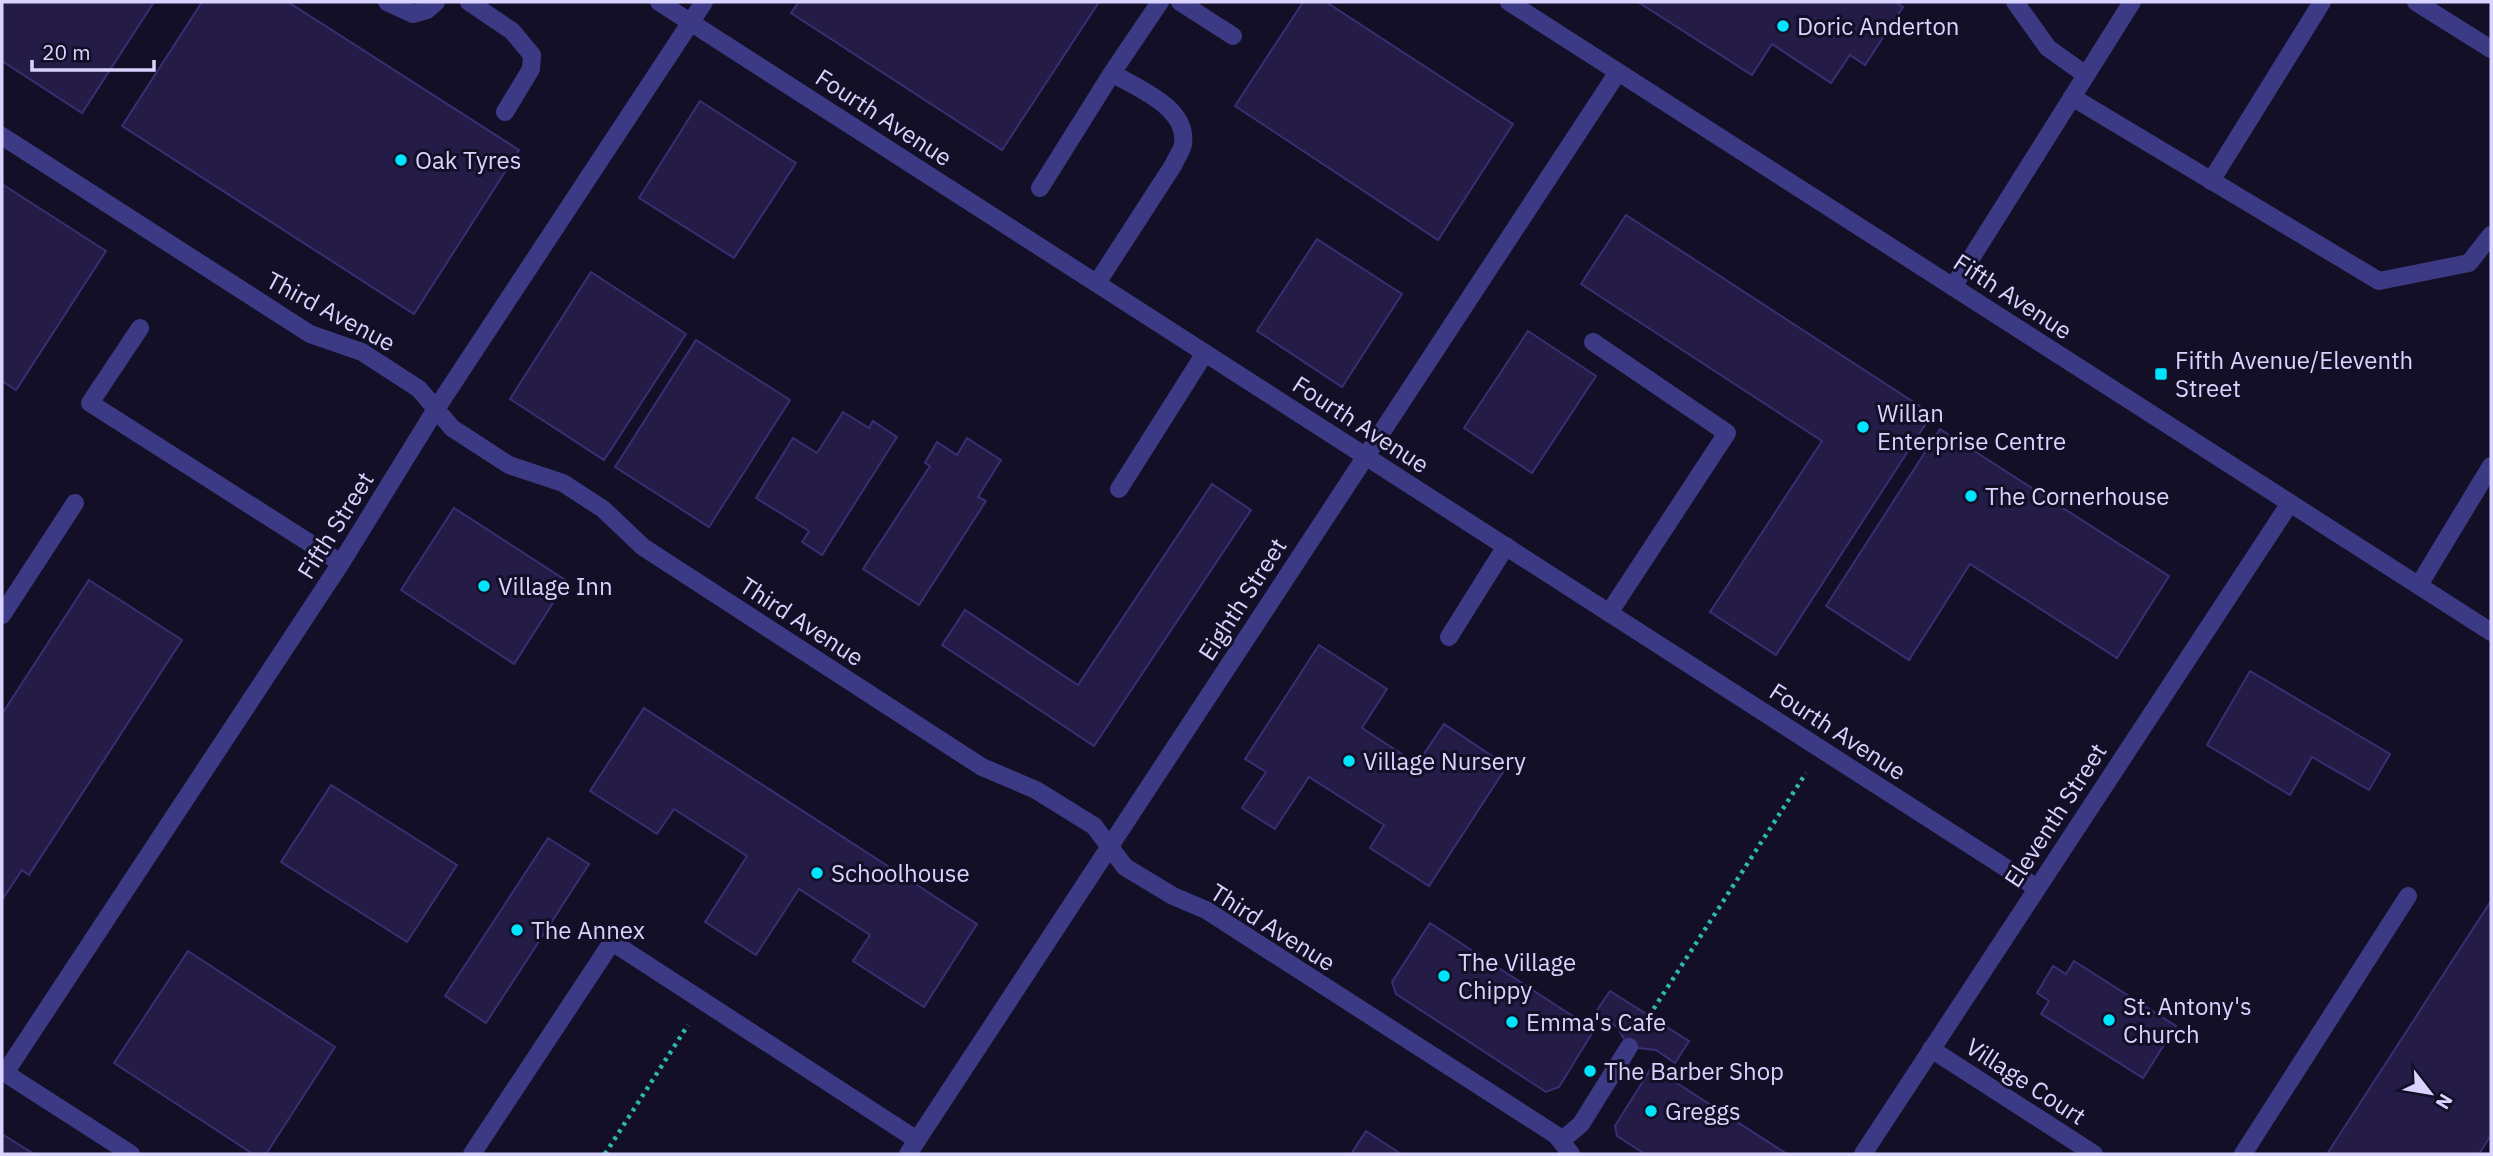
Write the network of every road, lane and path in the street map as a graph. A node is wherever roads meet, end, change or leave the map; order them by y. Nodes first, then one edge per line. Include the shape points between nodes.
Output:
1 (387, 2) edge
2 (436, 2) edge
3 (469, 2) edge
4 (659, 2) edge
5 (704, 2) edge
6 (1160, 2) edge
7 (1180, 2) edge
8 (1509, 2) edge
9 (2015, 2) edge
10 (2132, 2) edge
11 (2322, 2) edge
12 (2416, 2) edge
13 (690, 22) junction
14 (1233, 36) dead end
15 (2491, 49) edge
16 (1618, 72) junction
17 (1112, 74) junction
18 (2086, 75) junction
19 (2072, 97) junction
20 (505, 112) dead end
21 (2, 136) edge
22 (2211, 181) junction
23 (1040, 188) dead end
24 (2491, 235) edge
25 (1097, 283) junction
26 (1953, 287) junction
27 (140, 328) dead end
28 (1592, 342) dead end
29 (1205, 353) junction
30 (436, 409) junction
31 (1366, 456) junction
32 (2491, 466) edge
33 (1119, 489) dead end
34 (75, 503) dead end
35 (2290, 503) junction
36 (1506, 547) junction
37 (341, 563) junction
38 (2419, 585) junction
39 (1609, 613) junction
40 (2, 615) edge
41 (2491, 632) edge
42 (1449, 637) dead end
43 (1821, 749) junction
44 (1109, 846) junction
45 (2036, 888) junction
46 (2407, 896) dead end
47 (704, 1001) junction
48 (1649, 1016) dead end
49 (1629, 1047) dead end
50 (1931, 1049) junction
51 (3, 1072) edge
52 (912, 1147) edge
53 (1566, 1148) edge
54 (131, 1154) edge
55 (472, 1154) edge
56 (605, 1154) edge
57 (1863, 1154) edge
58 (2094, 1154) edge
59 (2244, 1154) edge

1 - 2 street via 413,14
3 - 20 street via 512,31 532,55 531,69
4 - 13 street, Fourth Avenue
5 - 13 street, Fifth Street
6 - 17 street
7 - 14 street
8 - 16 street, Fifth Avenue
9 - 18 street via 2048,48
10 - 18 street
11 - 22 street
12 - 15 street
13 - 25 street, Fourth Avenue
13 - 30 street, Fifth Street
16 - 26 street, Fifth Avenue
16 - 31 street, Eighth Street
17 - 23 street
17 - 25 street via 1175,113 1183,145
18 - 19 street
19 - 22 street
19 - 26 street
21 - 30 street, Third Avenue via 310,334 362,352 419,389
22 - 24 street via 2379,281 2469,263
25 - 29 street, Fourth Avenue
26 - 35 street, Fifth Avenue
27 - 37 street via 90,403
28 - 39 street via 1727,433
29 - 31 street, Fourth Avenue
29 - 33 street
30 - 37 street, Fifth Street
30 - 44 street, Third Avenue via 452,428 509,465 563,483 603,509 643,547 982,768 1036,790 1094,826
31 - 36 street, Fourth Avenue
31 - 44 street, Eighth Street
32 - 38 street
34 - 40 street
35 - 38 street, Fifth Avenue
35 - 45 street, Eleventh Street
36 - 39 street, Fourth Avenue
36 - 42 street
37 - 51 street, Fifth Street
38 - 41 street, Fifth Avenue
39 - 43 street, Fourth Avenue
43 - 45 street, Fourth Avenue
43 - 48 path
44 - 52 street, Eighth Street
44 - 53 street, Third Avenue via 1125,867 1206,911 1556,1135
45 - 50 street, Eleventh Street
46 - 59 street
47 - 52 street
47 - 55 street via 612,942
47 - 56 path
49 - 53 street
50 - 57 street, Eleventh Street
50 - 58 street, Village Court
51 - 54 street

